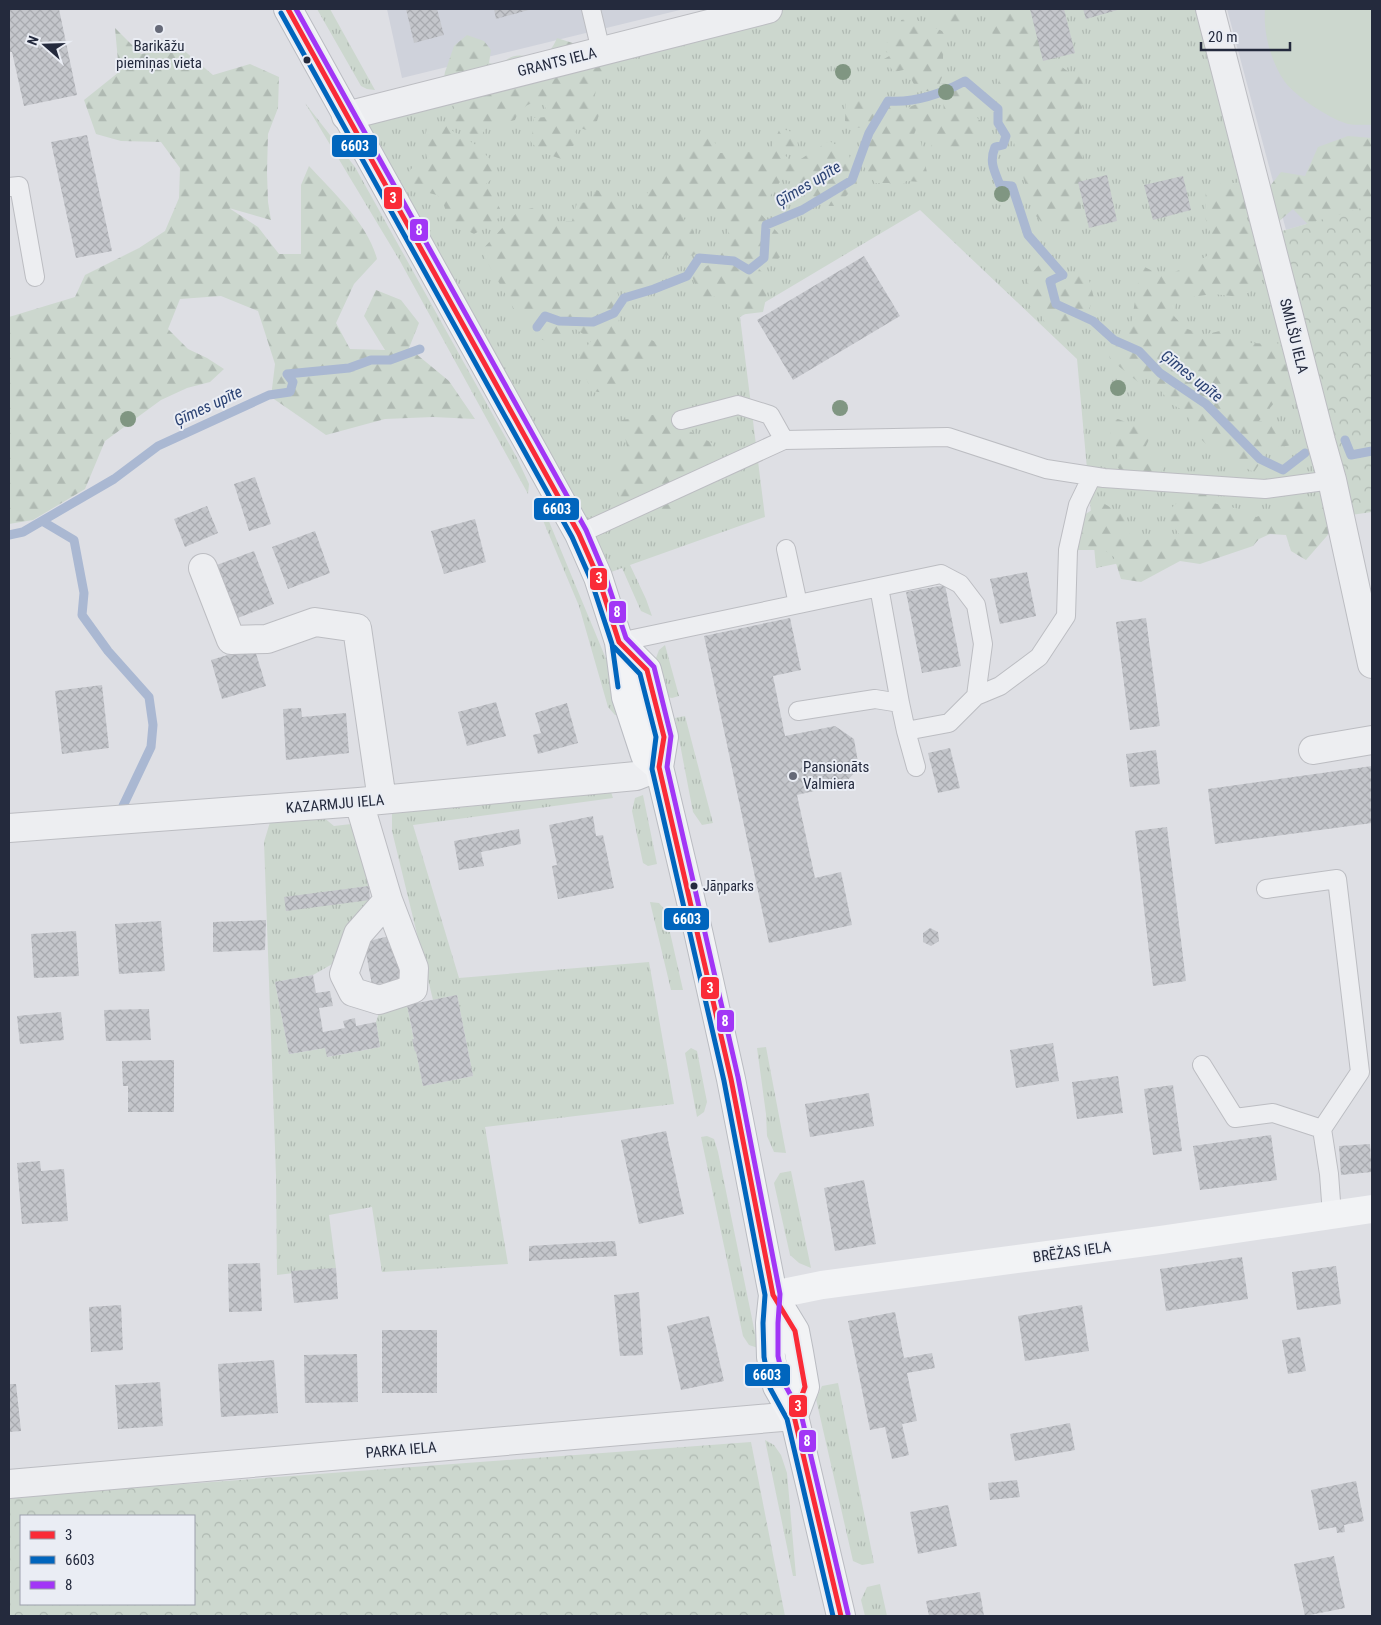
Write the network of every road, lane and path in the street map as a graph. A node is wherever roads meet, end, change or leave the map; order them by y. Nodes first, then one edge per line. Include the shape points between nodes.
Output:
1 (288, 9) edge
2 (591, 9) edge
3 (768, 9) edge
4 (1210, 9) edge
5 (601, 51) junction
6 (346, 116) junction
7 (9, 188) edge
8 (35, 277) dead end
9 (681, 420) dead end
10 (784, 440) junction
11 (1092, 476) junction
12 (1332, 480) junction
13 (579, 534) junction
14 (786, 549) dead end
15 (203, 568) dead end
16 (879, 587) junction
17 (798, 604) junction
18 (619, 642) junction
19 (1372, 664) edge
20 (976, 696) junction
21 (900, 703) junction
22 (798, 711) dead end
23 (906, 731) junction
24 (1372, 740) edge
25 (1313, 750) dead end
26 (659, 767) junction
27 (916, 767) dead end
28 (371, 801) junction
29 (9, 828) edge
30 (1266, 889) dead end
31 (388, 900) dead end
32 (1202, 1064) dead end
33 (1322, 1129) junction
34 (1372, 1209) edge
35 (1332, 1215) junction
36 (773, 1295) junction
37 (794, 1416) junction
38 (9, 1484) edge
39 (841, 1616) edge

1 - 6 main road
2 - 5 lane
3 - 5 street, GRANTS IELA
4 - 12 street, SMILŠU IELA
5 - 6 street, GRANTS IELA
6 - 13 main road
7 - 8 lane via 19,186
9 - 10 lane via 738,405 770,415
10 - 11 lane via 948,437 1046,469
10 - 13 lane
11 - 12 lane via 1265,489
11 - 20 lane via 1078,505 1068,550 1066,616 1040,657 1000,686
12 - 19 street, SMILŠU IELA
13 - 18 main road via 600,583
14 - 17 lane
15 - 28 street via 231,640 267,638 315,622 357,628
16 - 17 lane
16 - 20 lane via 941,574 960,584 976,606 983,644
16 - 21 lane
17 - 18 lane
18 - 26 main road via 647,670 664,737
20 - 23 lane via 949,723
21 - 22 lane via 876,699
21 - 23 lane
23 - 27 lane
24 - 25 street
26 - 28 street, KAZARMJU IELA via 636,776
26 - 36 main road via 731,1079
28 - 29 street, KAZARMJU IELA
28 - 31 street
30 - 33 lane via 1337,879 1360,1072
32 - 33 lane via 1235,1118 1273,1113
33 - 35 lane
34 - 35 main road, BRĒŽAS IELA
35 - 36 main road, BRĒŽAS IELA via 822,1285
36 - 37 main road via 771,1357 777,1386
37 - 38 street, PARKA IELA
37 - 39 main road

